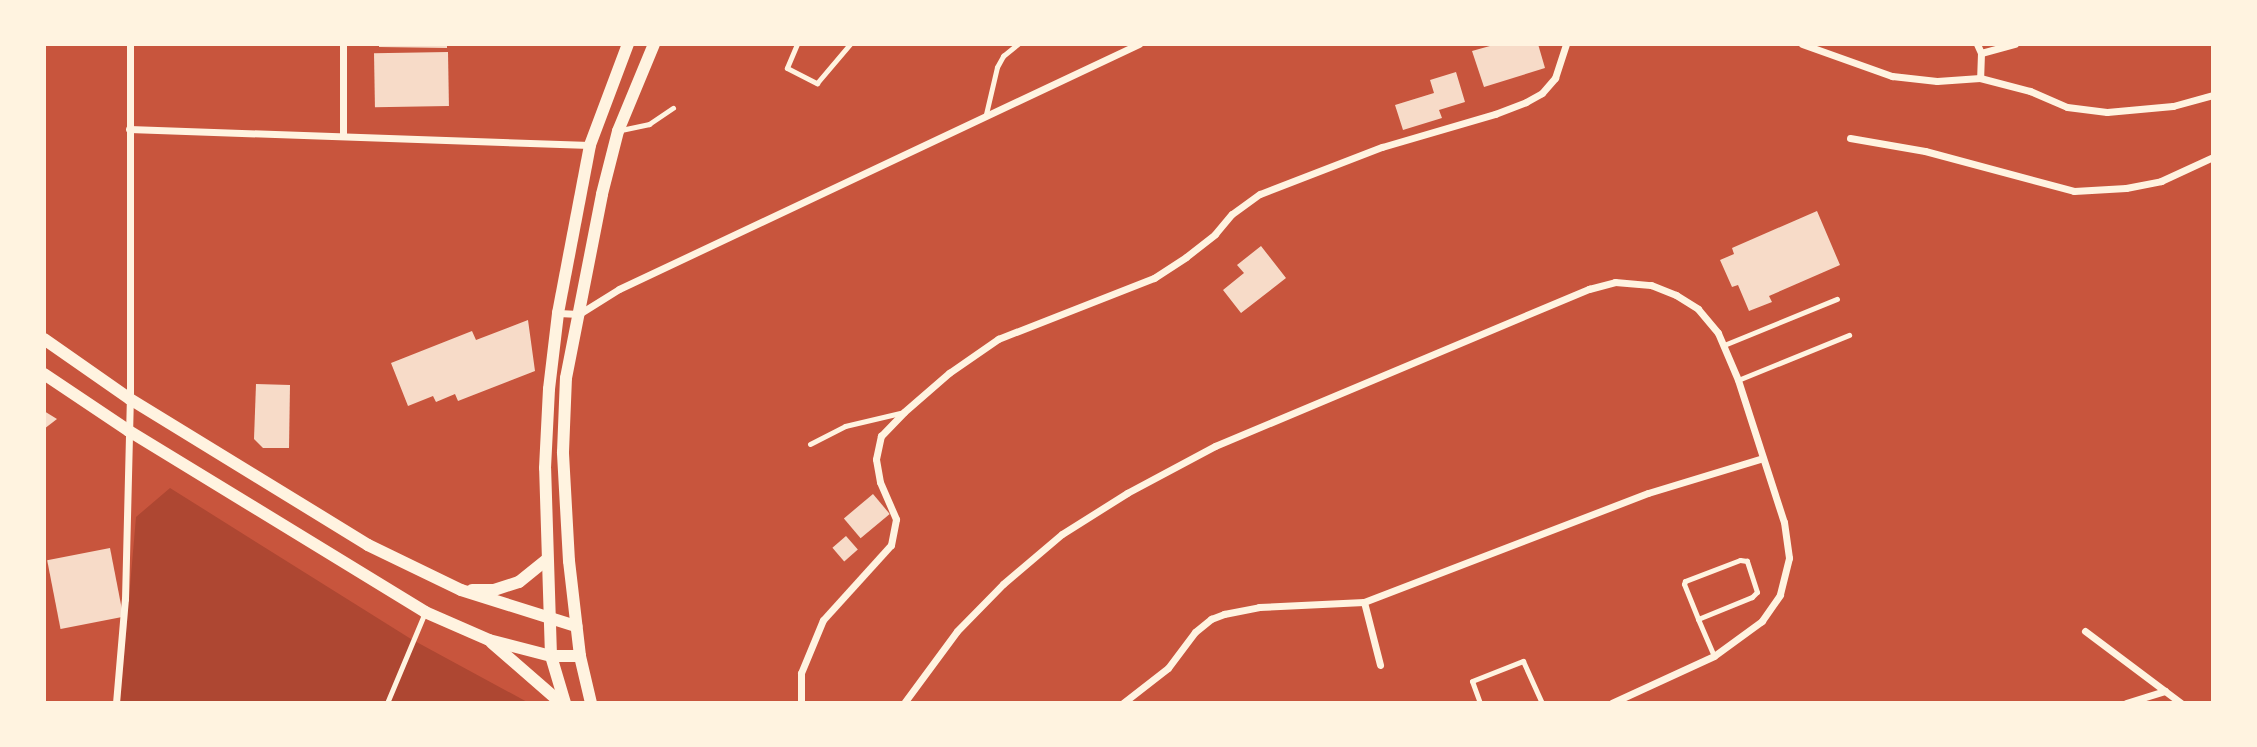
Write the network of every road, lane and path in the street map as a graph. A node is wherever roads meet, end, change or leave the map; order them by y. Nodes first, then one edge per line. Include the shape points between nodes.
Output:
1 (130, 44) edge
2 (343, 44) edge
3 (628, 44) edge
4 (654, 44) edge
5 (797, 44) edge
6 (850, 44) edge
7 (1018, 44) edge
8 (1139, 44) edge
9 (1566, 44) edge
10 (1802, 44) edge
11 (1977, 44) edge
12 (2015, 44) edge
13 (1981, 53) junction
14 (1980, 78) junction
15 (2213, 95) edge
16 (673, 108) dead end
17 (986, 114) junction
18 (130, 129) junction
19 (618, 131) junction
20 (343, 134) junction
21 (1850, 138) dead end
22 (590, 145) junction
23 (2213, 157) edge
24 (1837, 299) dead end
25 (558, 313) junction
26 (579, 314) junction
27 (1849, 335) dead end
28 (44, 339) edge
29 (1724, 345) junction
30 (44, 374) edge
31 (1738, 380) junction
32 (130, 399) junction
33 (904, 412) junction
34 (130, 431) junction
35 (810, 444) dead end
36 (1763, 458) junction
37 (547, 559) junction
38 (461, 590) junction
39 (1364, 602) junction
40 (425, 612) junction
41 (1698, 619) junction
42 (550, 620) junction
43 (576, 626) junction
44 (2085, 631) dead end
45 (489, 640) junction
46 (551, 656) junction
47 (580, 656) junction
48 (1714, 656) junction
49 (1380, 665) dead end
50 (2165, 691) junction
51 (117, 703) edge
52 (387, 703) edge
53 (563, 703) edge
54 (591, 703) edge
55 (801, 703) edge
56 (904, 703) edge
57 (1123, 703) edge
58 (1480, 703) edge
59 (1541, 703) edge
60 (1612, 703) edge
61 (2126, 703) edge
62 (2181, 703) edge

1 - 18 street
2 - 20 street
3 - 22 street
4 - 19 street
5 - 6 lane via 787,68 817,83
7 - 17 lane via 997,67
8 - 17 street
9 - 33 street via 1555,78 1526,102 1382,147 1260,194 1154,278 998,339
10 - 14 street via 1892,76 1937,81
11 - 13 street
12 - 13 street
13 - 14 street
14 - 15 street via 2067,107 2107,112 2173,106
16 - 19 lane via 649,124
17 - 26 street via 619,289
18 - 20 street
18 - 32 street
19 - 26 street
20 - 22 street
21 - 23 street via 1924,151 2074,191 2161,181
22 - 25 street
24 - 29 lane
25 - 26 street
25 - 37 street via 545,456
26 - 43 street via 566,378 563,452
27 - 31 lane
28 - 32 street
29 - 31 street
29 - 56 street via 1698,309 1676,295 1651,285 1615,282 1215,446 1062,534 957,631
30 - 34 street
31 - 36 street
32 - 34 street
32 - 38 street via 368,545
33 - 35 lane via 845,426
33 - 55 street via 881,436 876,459 896,519 891,545 823,620 801,673
34 - 40 street
34 - 51 street
36 - 39 street via 1648,493
36 - 48 street via 1784,522 1789,558 1780,595 1762,621
37 - 38 street via 510,585
37 - 42 street
38 - 42 street
39 - 49 street
39 - 57 street via 1259,607 1211,619 1168,668
40 - 45 street
40 - 52 lane
41 - 41 lane via 1685,581 1747,561 1757,592
41 - 48 lane
42 - 43 street
42 - 46 street
43 - 47 street
44 - 50 street
45 - 46 street
45 - 53 street
46 - 47 street
46 - 53 street
47 - 54 street
48 - 60 street
50 - 61 street
50 - 62 street
58 - 59 lane via 1474,679 1523,661

